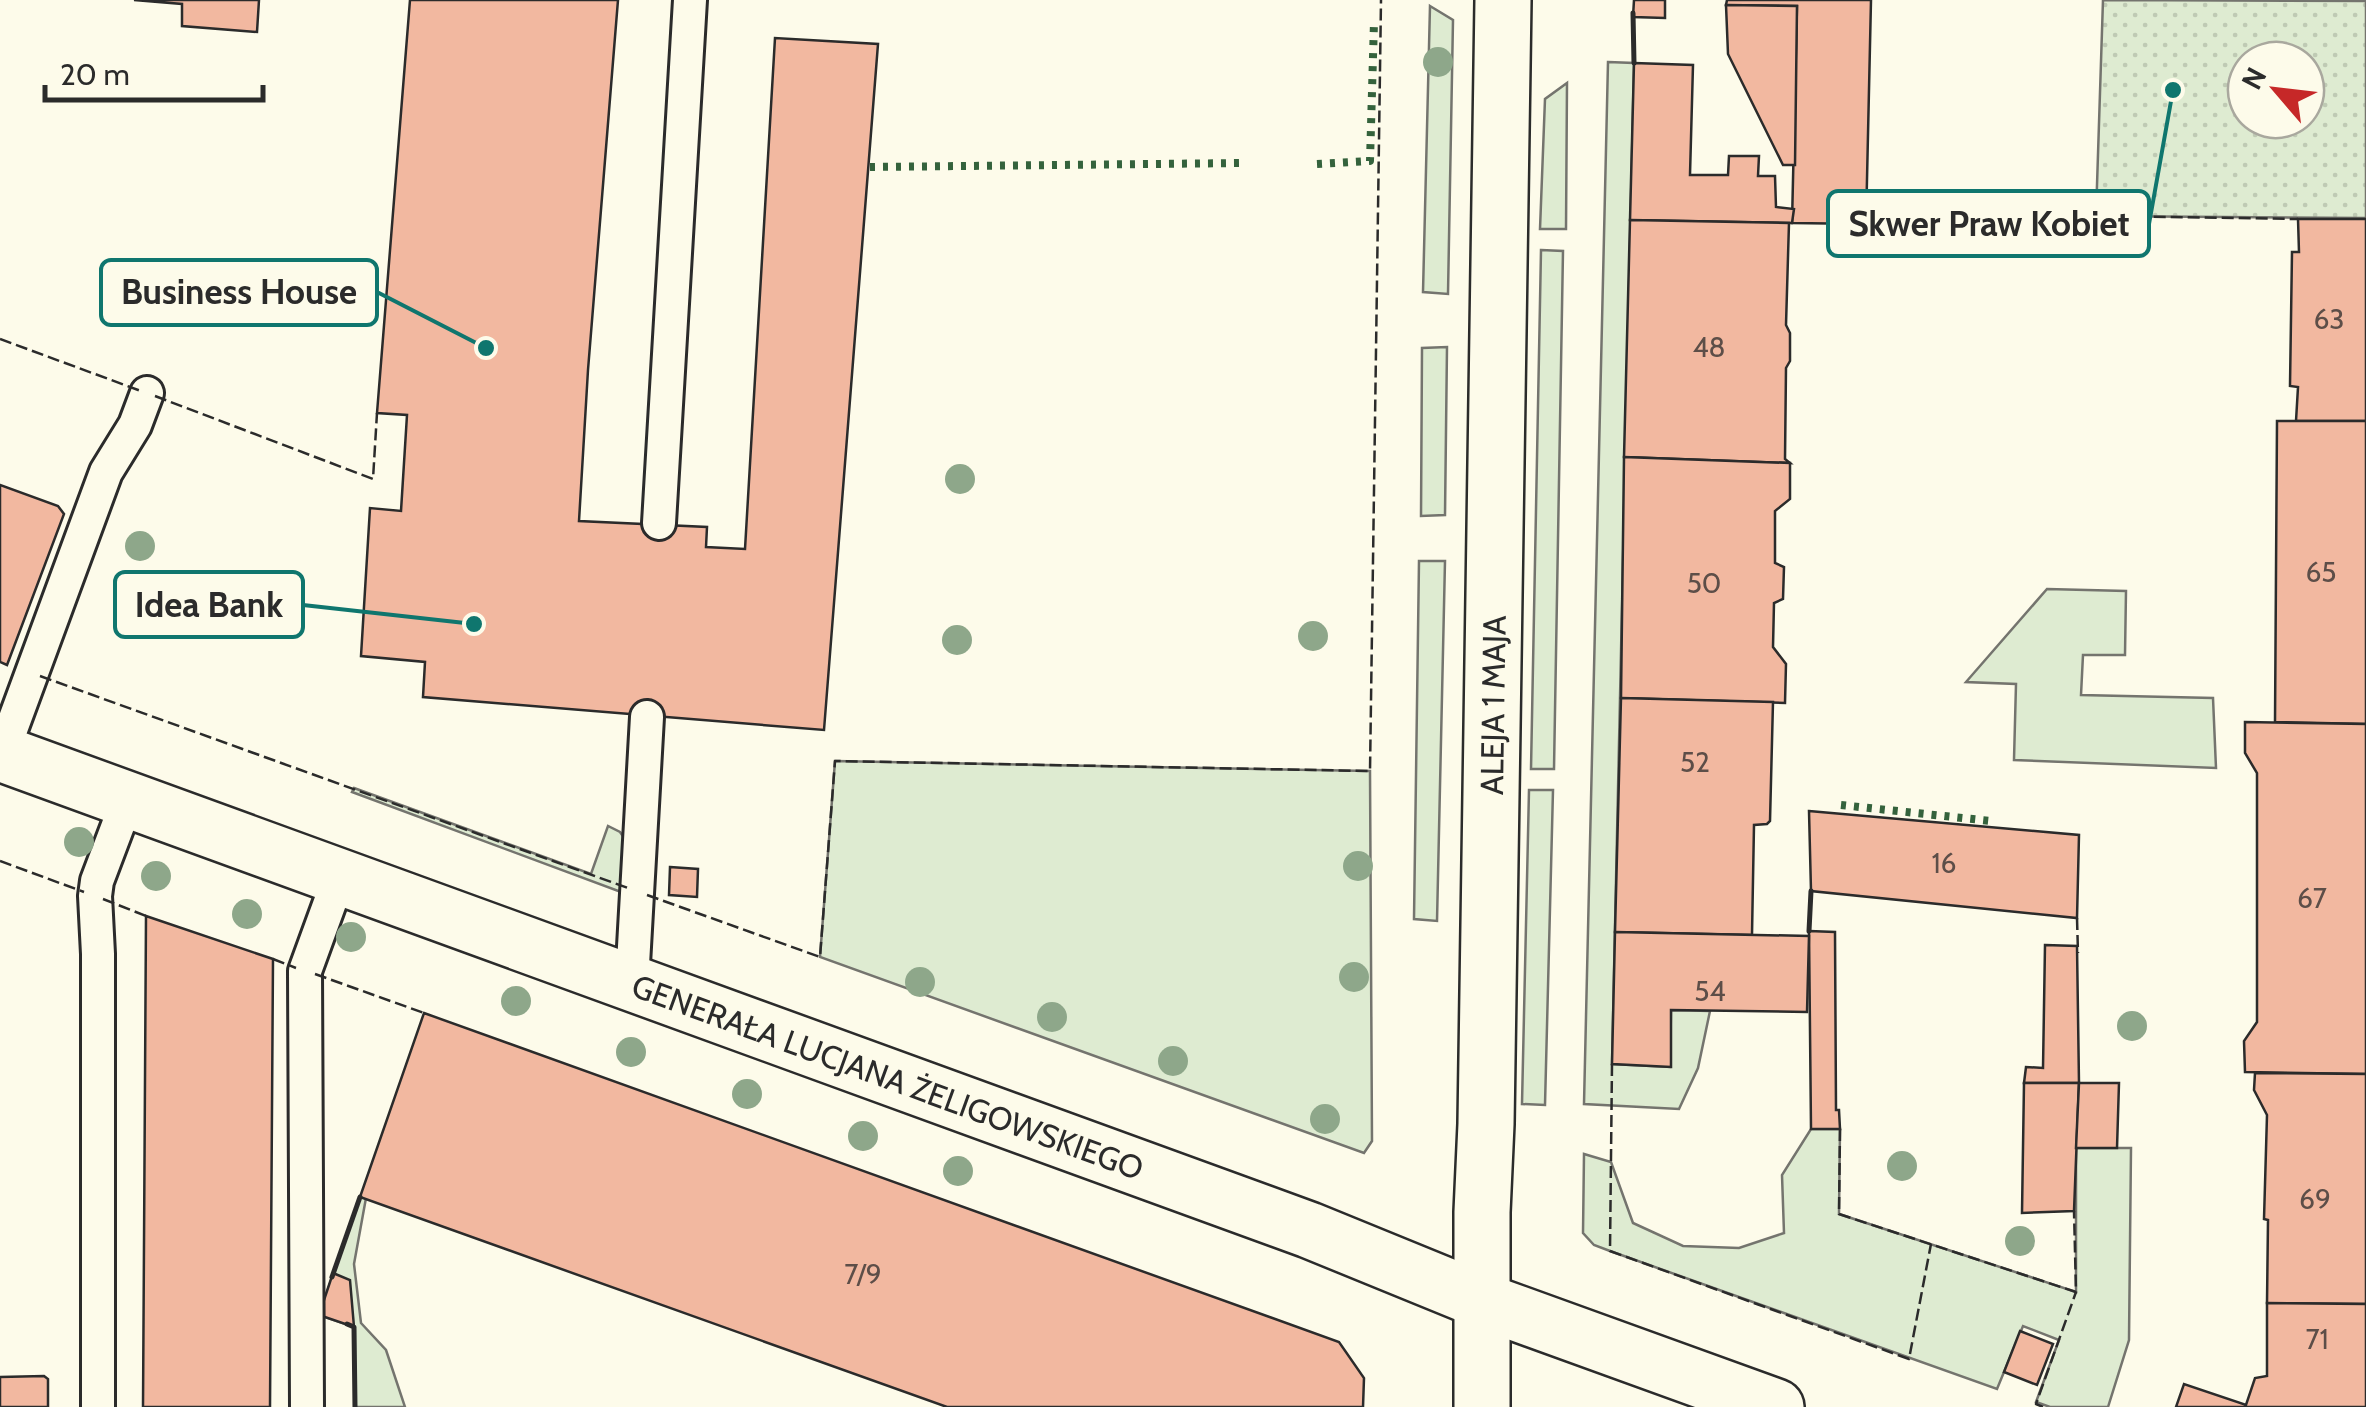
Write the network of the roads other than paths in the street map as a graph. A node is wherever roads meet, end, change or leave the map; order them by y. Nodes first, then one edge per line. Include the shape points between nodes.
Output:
1 (690, 0) edge
2 (1503, 0) edge
3 (147, 394) dead end
4 (659, 523) dead end
5 (646, 717) dead end
6 (1, 754) edge
7 (128, 799) junction
8 (340, 874) junction
9 (632, 982) junction
10 (1483, 1301) junction
11 (98, 1407) edge
12 (308, 1407) edge
13 (1482, 1407) edge
14 (1776, 1407) edge

1 - 4 lane
2 - 10 street, ALEJA 1 MAJA
3 - 6 lane via 106,472
5 - 9 lane
6 - 7 street, GENERAŁA LUCJANA ŻELIGOWSKIEGO
7 - 8 street, GENERAŁA LUCJANA ŻELIGOWSKIEGO
7 - 11 lane via 94,896
8 - 9 street, GENERAŁA LUCJANA ŻELIGOWSKIEGO
8 - 12 lane via 305,970
9 - 10 street, GENERAŁA LUCJANA ŻELIGOWSKIEGO via 1309,1230
10 - 13 street, ALEJA 1 MAJA
10 - 14 street, GENERAŁA LUCJANA ŻELIGOWSKIEGO

